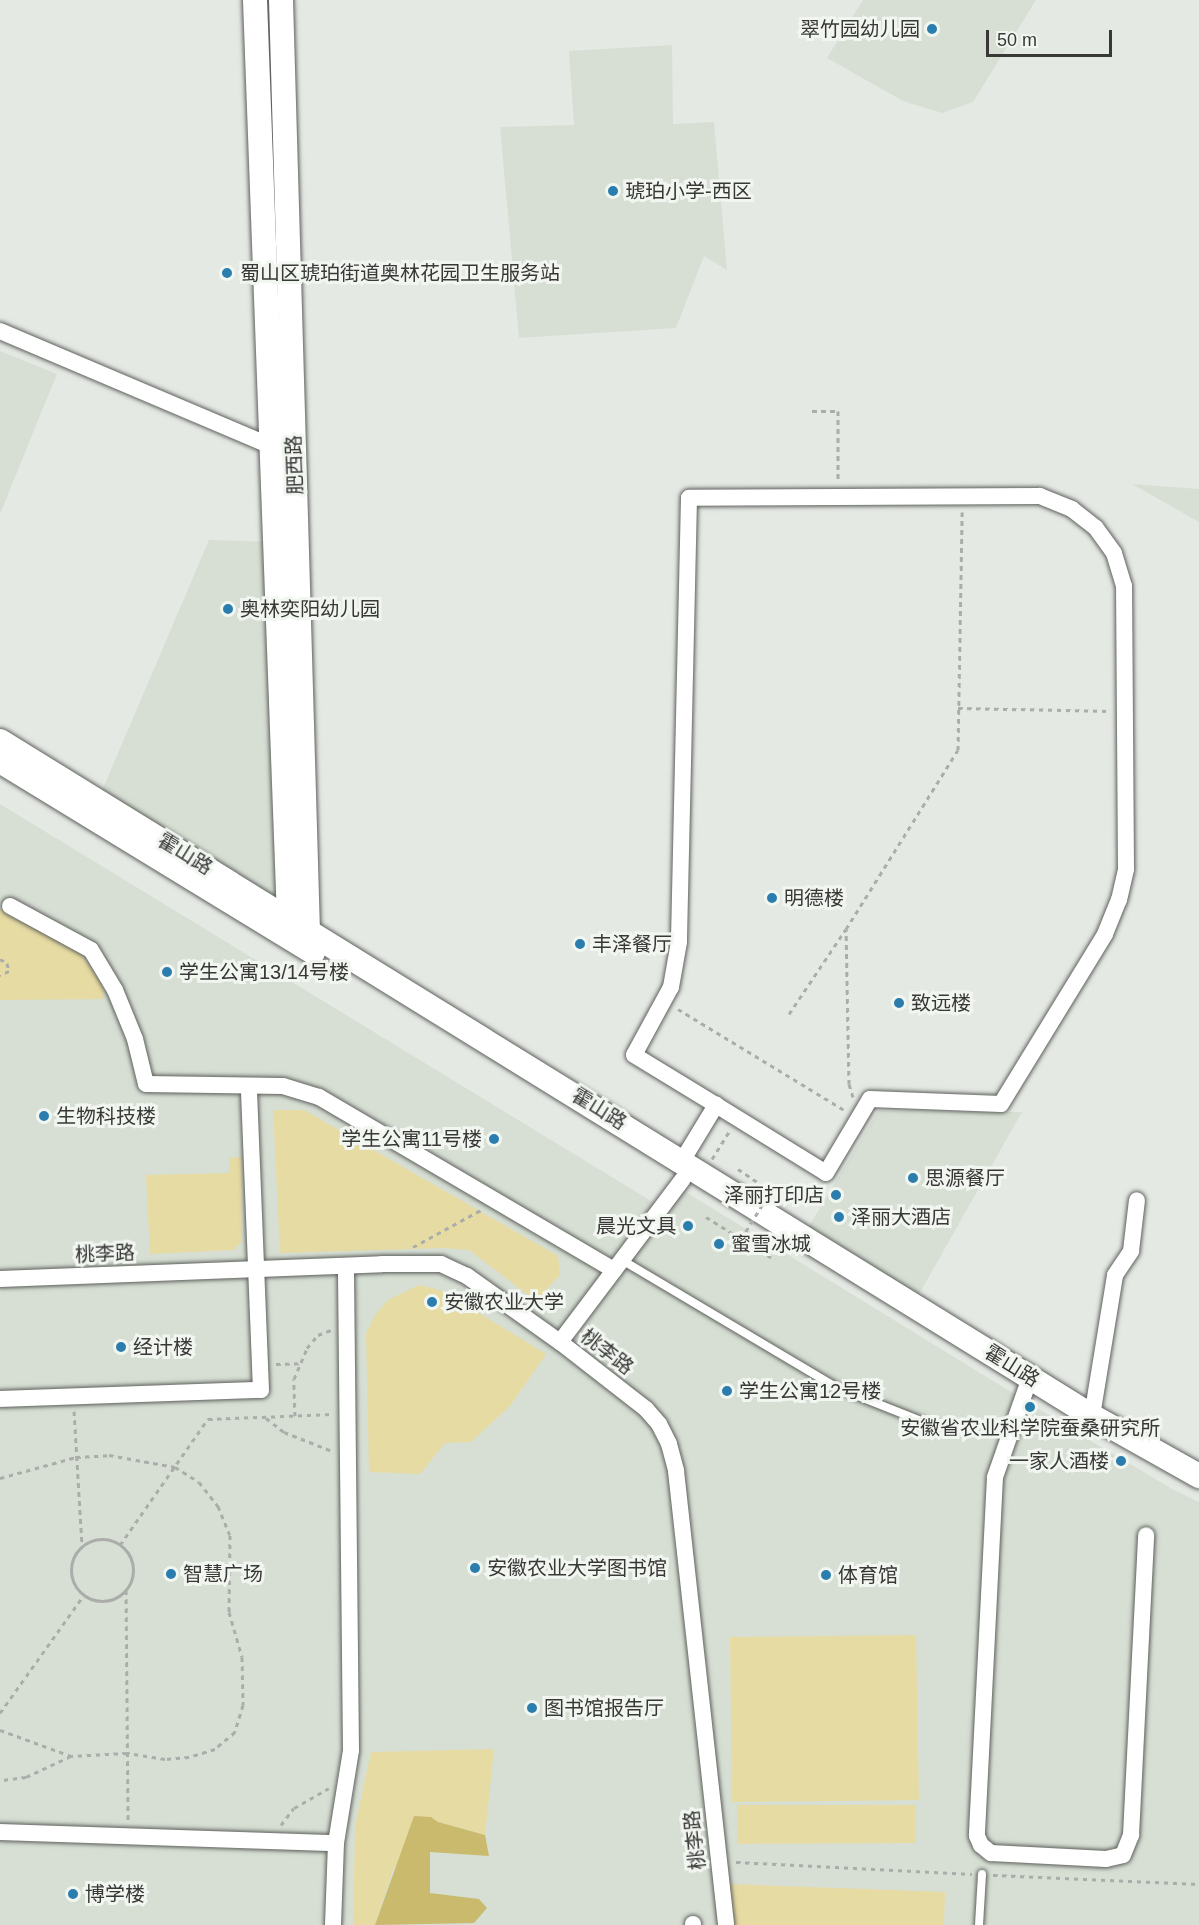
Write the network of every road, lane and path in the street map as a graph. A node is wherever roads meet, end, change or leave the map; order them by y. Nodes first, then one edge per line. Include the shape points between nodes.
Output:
1 (255, 0) edge
2 (281, 0) edge
3 (0, 332) edge
4 (812, 411) dead end
5 (271, 446) junction
6 (294, 455) junction
7 (962, 496) junction
8 (838, 497) junction
9 (958, 708) junction
10 (1125, 711) junction
11 (0, 741) edge
12 (0, 761) edge
13 (10, 906) dead end
14 (298, 924) junction
15 (846, 929) junction
16 (0, 959) edge
17 (0, 975) edge
18 (665, 1000) junction
19 (789, 1014) dead end
20 (249, 1086) junction
21 (716, 1105) junction
22 (737, 1118) junction
23 (858, 1119) junction
24 (738, 1169) dead end
25 (690, 1171) junction
26 (1137, 1200) dead end
27 (496, 1202) junction
28 (706, 1218) dead end
29 (741, 1239) junction
30 (413, 1247) dead end
31 (775, 1260) dead end
32 (618, 1265) junction
33 (346, 1266) junction
34 (255, 1269) junction
35 (0, 1279) edge
36 (346, 1323) junction
37 (560, 1342) junction
38 (301, 1362) junction
39 (260, 1365) junction
40 (1026, 1389) junction
41 (74, 1397) junction
42 (0, 1399) edge
43 (347, 1413) junction
44 (295, 1416) junction
45 (1092, 1416) junction
46 (265, 1417) junction
47 (936, 1427) dead end
48 (348, 1456) junction
49 (76, 1457) junction
50 (175, 1467) junction
51 (1199, 1476) edge
52 (0, 1478) edge
53 (1199, 1491) edge
54 (1146, 1535) dead end
55 (120, 1545) junction
56 (82, 1546) junction
57 (126, 1590) junction
58 (85, 1594) junction
59 (0, 1713) edge
60 (0, 1730) edge
61 (127, 1753) junction
62 (71, 1756) junction
63 (0, 1780) edge
64 (346, 1781) junction
65 (0, 1832) edge
66 (128, 1836) junction
67 (274, 1841) junction
68 (336, 1843) junction
69 (719, 1862) junction
70 (982, 1874) junction
71 (1199, 1884) edge
72 (333, 1925) edge
73 (726, 1925) edge
74 (979, 1925) edge

1 - 5 main road, 肥西路
2 - 6 main road, 肥西路
3 - 5 street
4 - 8 path via 838,411
5 - 6 street
5 - 14 main road, 肥西路
6 - 14 main road, 肥西路
7 - 8 street
7 - 9 path
7 - 10 street via 1040,496 1072,509 1096,528 1114,553 1124,586
8 - 18 street via 689,498 679,942 675,973
9 - 10 path
9 - 15 path via 958,750
10 - 23 street via 1126,869 1119,900 1106,934 1001,1104 870,1100
11 - 14 main road, 霍山路
12 - 25 main road, 霍山路
13 - 20 street via 91,950 115,990 135,1039 146,1084
14 - 25 main road, 霍山路
15 - 19 path
15 - 23 path via 849,1084
16 - 17 path via 7,963 9,971
18 - 21 street via 634,1055
18 - 23 path
20 - 27 street via 283,1086 319,1097
20 - 34 street
21 - 22 street
21 - 25 street
22 - 23 street via 826,1173
22 - 25 path
24 - 29 path, bridge via 771,1191
25 - 32 street
25 - 40 main road, 霍山路
25 - 45 main road, 霍山路
26 - 45 street via 1131,1251 1115,1275
27 - 30 path
27 - 32 street
28 - 29 path
29 - 31 path
32 - 37 street
32 - 47 lane via 838,1388
33 - 34 street, 桃李路
33 - 36 street
33 - 37 street, 桃李路 via 448,1266
34 - 35 street, 桃李路
34 - 39 street
36 - 38 path via 318,1335
36 - 43 street
37 - 69 street, 桃李路 via 646,1409 669,1444 677,1482
38 - 39 path
38 - 44 path via 293,1387
39 - 41 street via 261,1390
40 - 53 main road, 霍山路
40 - 54 street via 994,1477 977,1836 991,1853 1106,1859 1123,1855 1131,1835
41 - 42 street
41 - 49 path
43 - 44 path
43 - 48 street
44 - 46 path
45 - 51 main road, 霍山路
46 - 48 path via 284,1432
46 - 50 path via 208,1419
48 - 64 street via 351,1750
49 - 50 path via 109,1455
49 - 52 path
49 - 56 path
50 - 55 path
50 - 61 path via 199,1482 218,1506 230,1535 230,1612 242,1657 243,1705 235,1732 215,1749 165,1759
55 - 56 path via 101,1539
55 - 57 path via 132,1561 133,1571
56 - 58 path via 72,1563 72,1573 74,1583
57 - 58 path via 108,1600
57 - 61 path
58 - 59 path
60 - 62 path
61 - 62 path
61 - 66 path
62 - 63 path via 26,1777
64 - 67 path via 294,1808
64 - 68 street
65 - 66 street
66 - 67 street
67 - 68 street
68 - 72 street
69 - 70 path
69 - 73 street, 桃李路
70 - 71 path
70 - 74 lane

